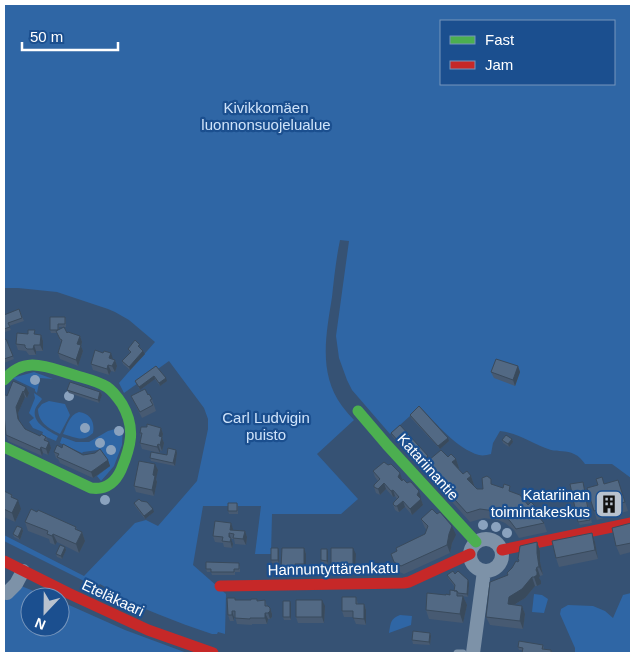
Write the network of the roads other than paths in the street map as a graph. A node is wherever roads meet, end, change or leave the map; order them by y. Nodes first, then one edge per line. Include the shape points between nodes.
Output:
1 (4, 380) edge
2 (358, 411) dead end
3 (4, 447) edge
4 (631, 522) edge
5 (473, 548) junction
6 (502, 550) junction
7 (4, 561) edge
8 (23, 571) junction
9 (484, 571) junction
10 (220, 586) dead end
11 (4, 592) edge
12 (214, 653) edge
13 (457, 653) edge
14 (462, 653) edge
15 (473, 653) edge

1 - 3 street via 15,368 34,365 104,386 120,400 131,428 120,471 111,485 101,489 91,488
2 - 5 street, Katariinantie
4 - 6 street
5 - 6 street via 481,539 492,539
5 - 9 street via 470,559 474,566
5 - 10 street, Hannuntyttärenkatu via 404,583
6 - 9 street via 502,560 497,568
7 - 8 street, Eteläkaari
8 - 11 street via 16,584
8 - 12 street, Eteläkaari via 148,630
9 - 15 street
13 - 14 lane

